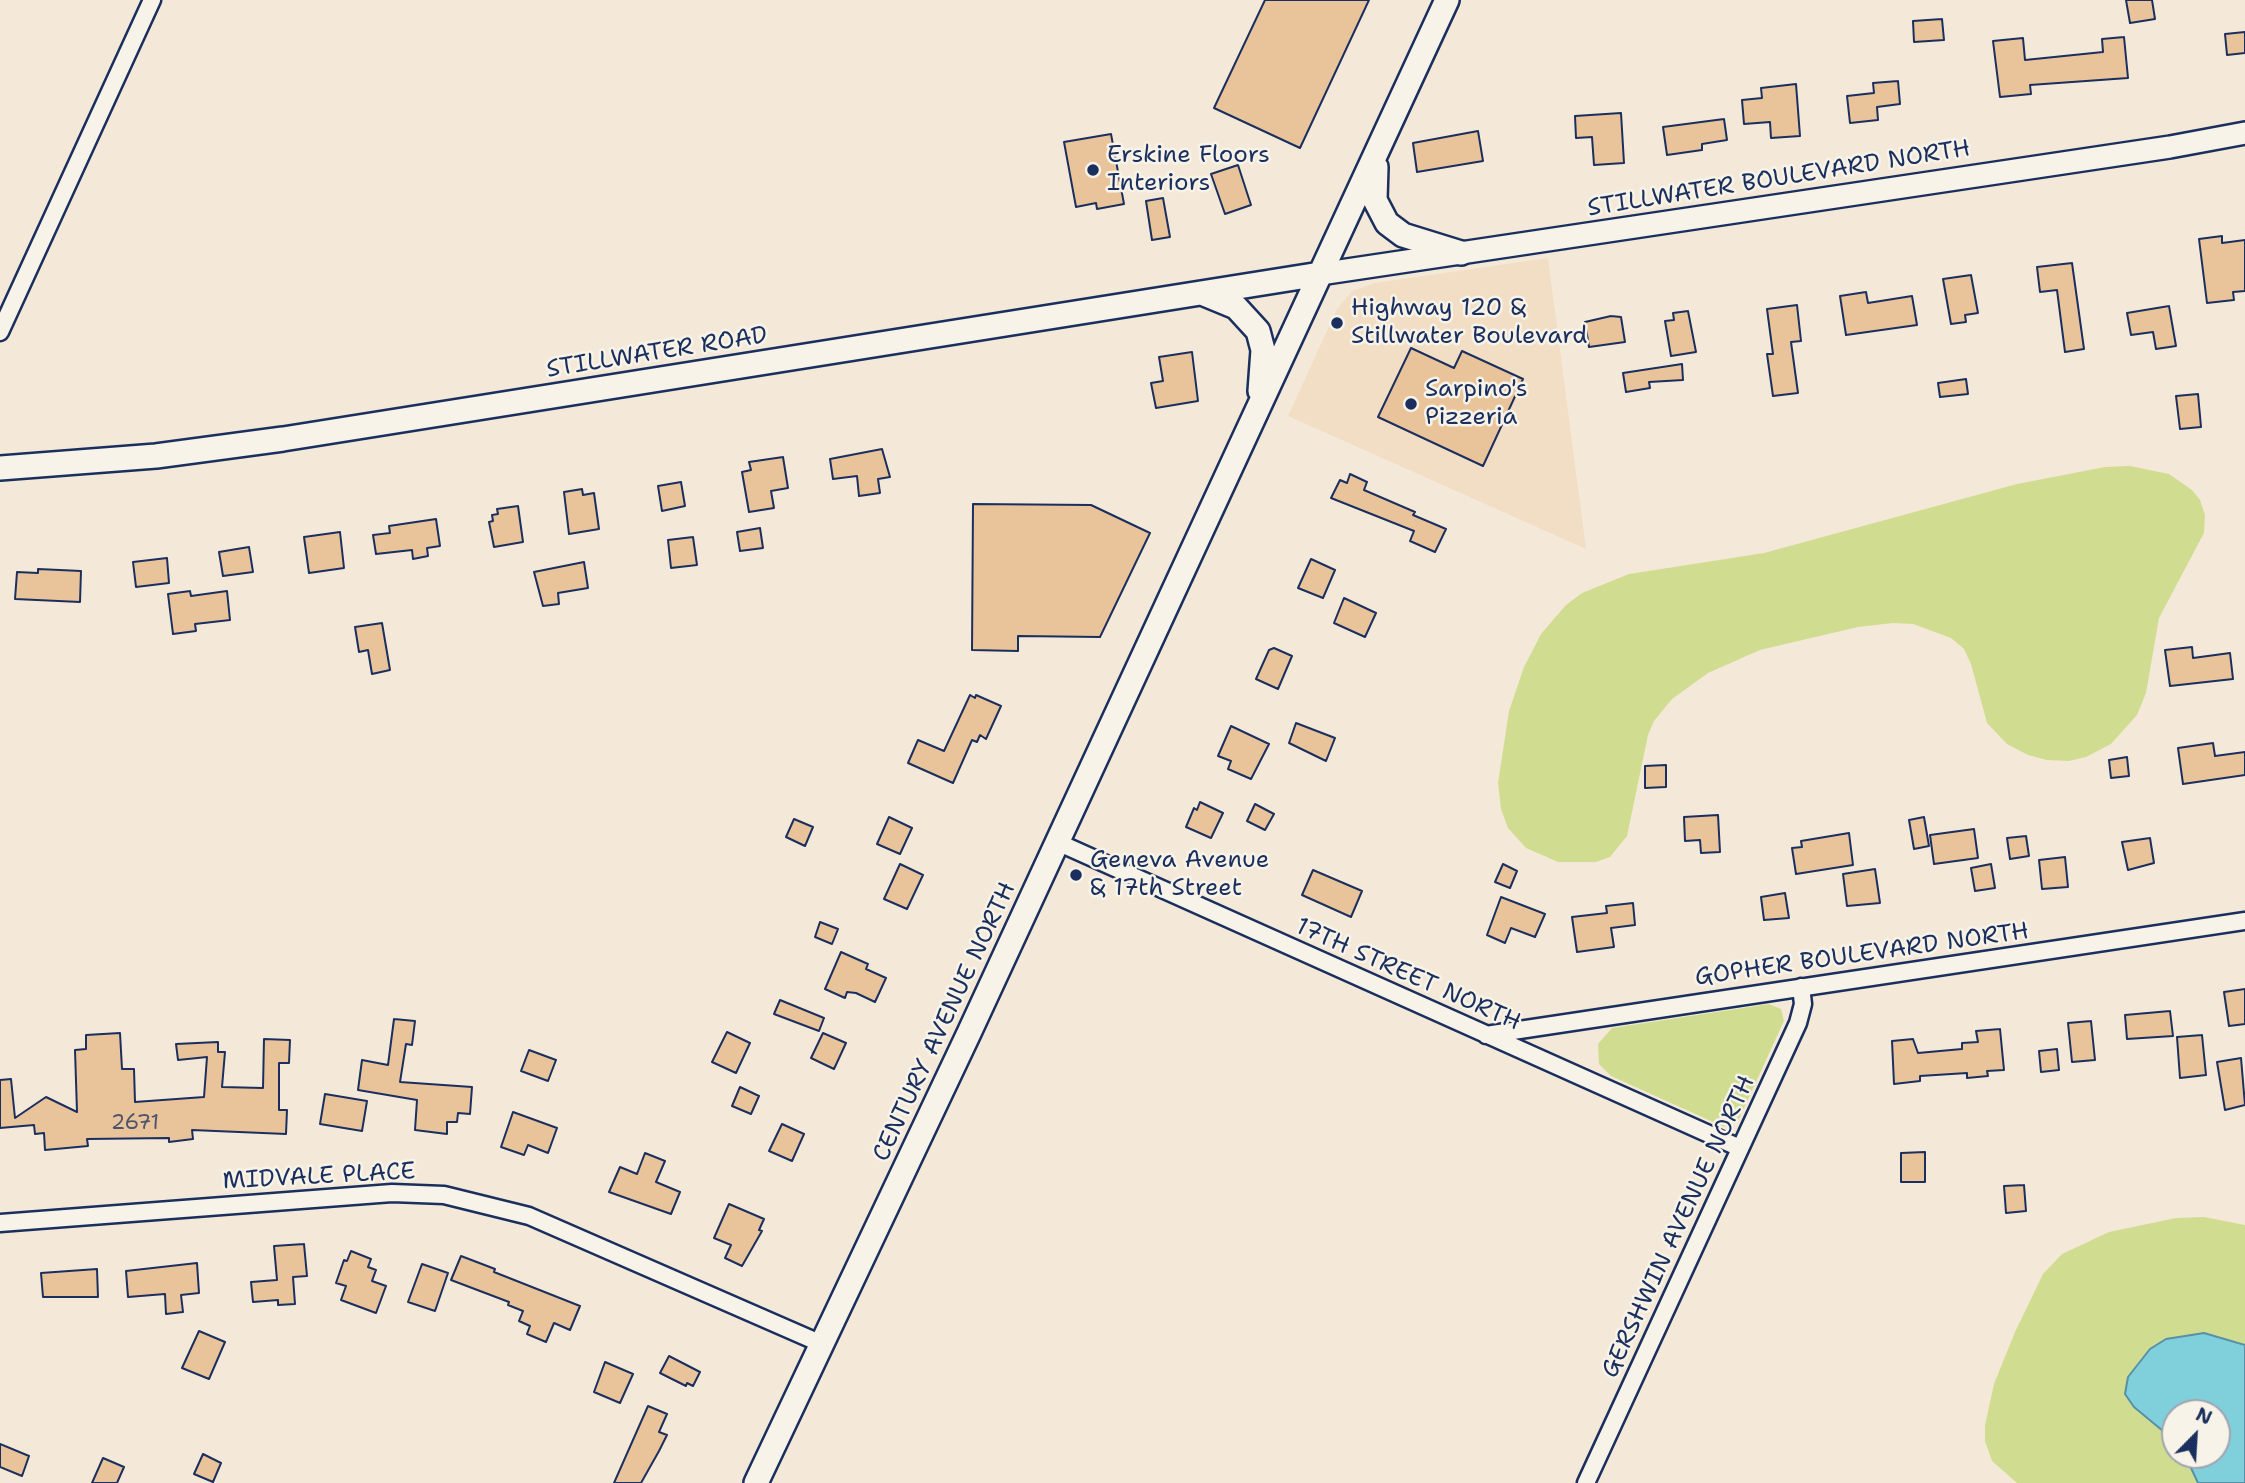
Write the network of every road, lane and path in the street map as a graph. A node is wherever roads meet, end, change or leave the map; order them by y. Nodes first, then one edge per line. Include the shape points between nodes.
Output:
1 (133, 0) edge
2 (1447, 0) edge
3 (150, 4) edge
4 (2245, 133) edge
5 (1378, 149) junction
6 (1461, 253) junction
7 (1320, 274) junction
8 (1199, 292) junction
9 (0, 332) edge
10 (1257, 412) junction
11 (0, 468) edge
12 (1057, 842) junction
13 (2245, 921) edge
14 (1801, 987) junction
15 (1486, 1035) junction
16 (1740, 1149) junction
17 (0, 1223) edge
18 (822, 1345) junction
19 (756, 1483) edge
20 (1586, 1483) edge

1 - 3 street
2 - 5 main road, CENTURY AVENUE NORTH
3 - 9 street
4 - 6 street, STILLWATER BOULEVARD NORTH
5 - 6 main road via 1375,200 1387,223 1404,235
5 - 7 main road, CENTURY AVENUE NORTH
6 - 7 street, STILLWATER BOULEVARD NORTH
7 - 8 main road, STILLWATER ROAD
7 - 10 main road, CENTURY AVENUE NORTH
8 - 10 main road via 1232,305 1258,331 1263,357
8 - 11 main road, STILLWATER ROAD via 283,439 156,456
10 - 12 main road, CENTURY AVENUE NORTH
12 - 15 street, 17TH STREET NORTH
12 - 18 main road, CENTURY AVENUE NORTH
13 - 14 street, GOPHER BOULEVARD NORTH
14 - 15 street, GOPHER BOULEVARD NORTH
14 - 16 street, GERSHWIN AVENUE NORTH via 1798,1023
15 - 16 street, 17TH STREET NORTH
16 - 20 street, GERSHWIN AVENUE NORTH
17 - 18 street, MIDVALE PLACE via 392,1193 444,1195 529,1216
18 - 19 main road, CENTURY AVENUE NORTH

